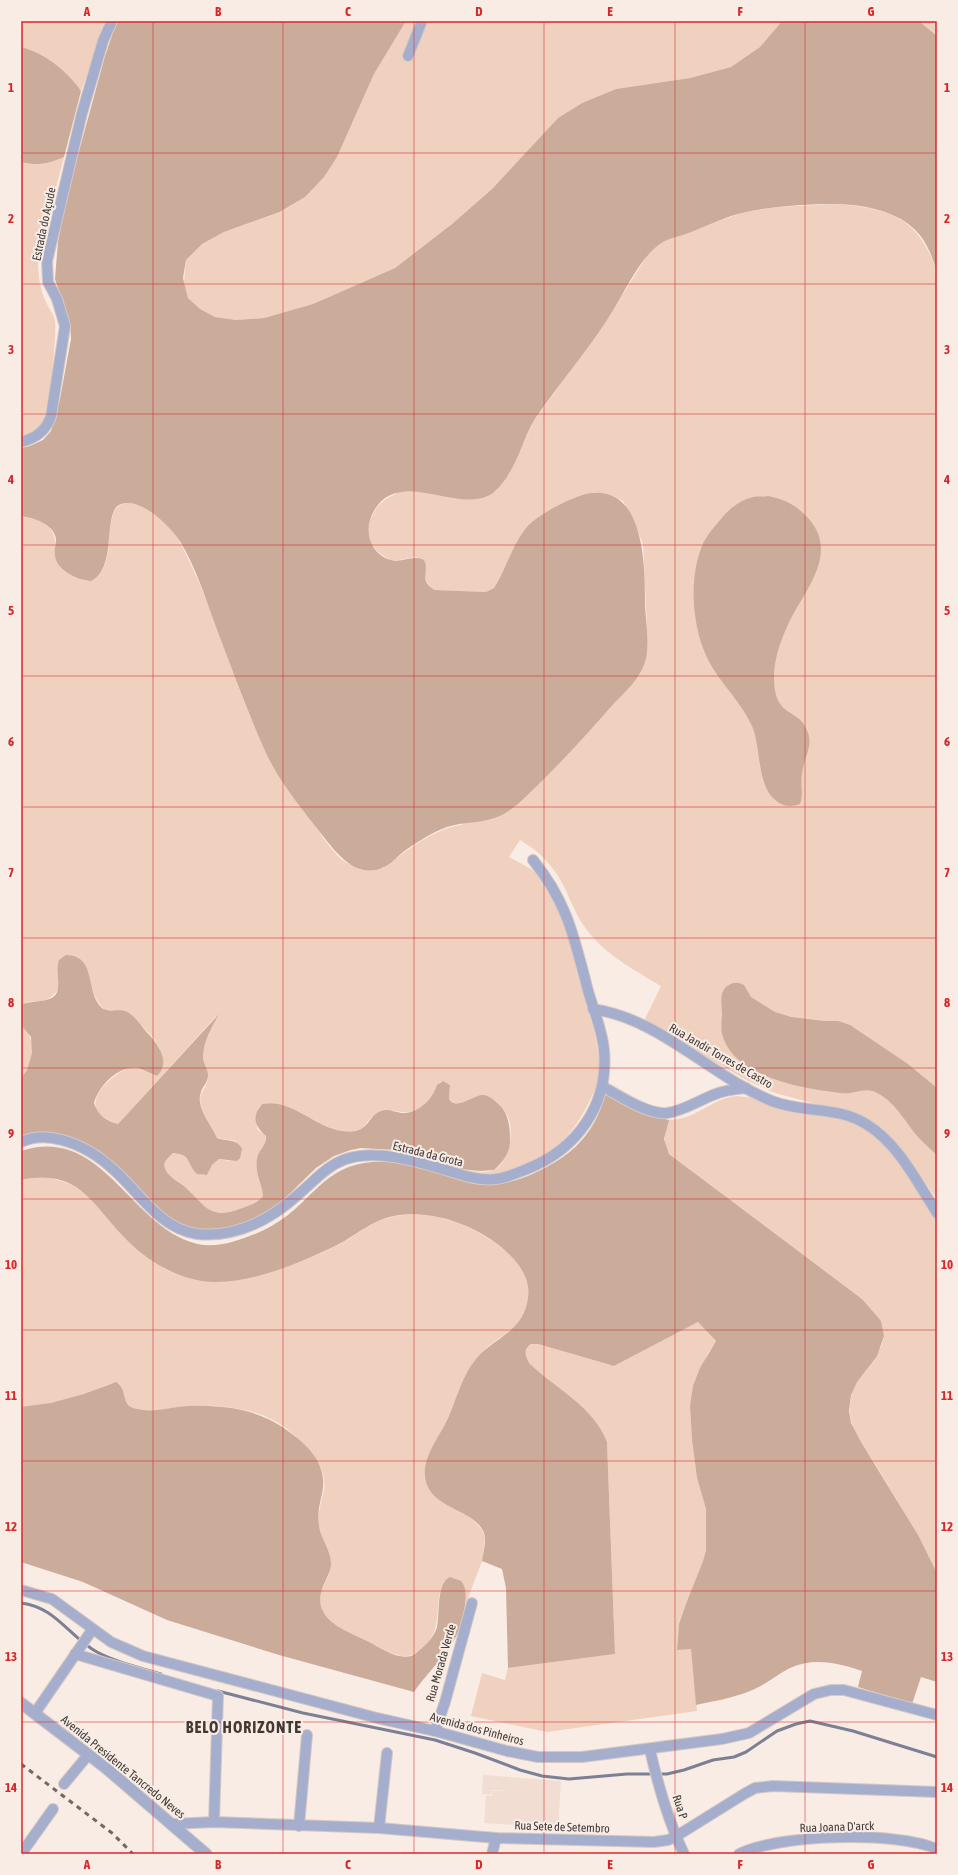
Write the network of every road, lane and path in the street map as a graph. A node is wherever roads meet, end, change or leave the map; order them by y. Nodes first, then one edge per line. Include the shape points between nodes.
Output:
1 (112, 21) edge
2 (422, 21) edge
3 (408, 56) dead end
4 (21, 442) edge
5 (533, 860) dead end
6 (593, 1009) junction
7 (602, 1086) junction
8 (746, 1088) junction
9 (21, 1142) edge
10 (937, 1213) edge
11 (21, 1590) edge
12 (472, 1603) dead end
13 (90, 1633) junction
14 (78, 1651) junction
15 (21, 1703) edge
16 (35, 1713) junction
17 (937, 1715) edge
18 (435, 1731) junction
19 (307, 1734) dead end
20 (650, 1750) junction
21 (387, 1753) dead end
22 (88, 1754) junction
23 (64, 1784) dead end
24 (937, 1792) edge
25 (53, 1809) dead end
26 (214, 1822) junction
27 (172, 1824) junction
28 (299, 1826) junction
29 (379, 1828) junction
30 (675, 1837) junction
31 (496, 1838) junction
32 (937, 1849) edge
33 (25, 1851) edge
34 (206, 1854) edge
35 (492, 1854) edge
36 (684, 1854) edge
37 (739, 1854) edge

1 - 4 street, Estrada do Açude via 103,41 82,113 48,261 48,282 57,299 65,326 51,416 43,431 36,437
2 - 3 street
5 - 6 street, Estrada da Grota via 563,905
6 - 7 street, Estrada da Grota via 604,1051
6 - 8 street, Rua Jandir Torres de Castro via 611,1013 646,1027
7 - 8 street via 636,1104 667,1113 721,1092
7 - 9 street, Estrada da Grota via 594,1108 576,1138 556,1154 518,1173 497,1179 465,1177 430,1165 397,1158 361,1156 333,1164 284,1206 260,1222 237,1230 212,1234 186,1231 164,1220 114,1169 88,1151 69,1142 51,1138 35,1137
8 - 10 street, Rua Jandir Torres de Castro via 784,1105 832,1112 866,1124 899,1156
11 - 13 street, Avenida dos Pinheiros via 58,1602
12 - 18 street, Rua Morada Verde
13 - 14 street
13 - 18 street, Avenida dos Pinheiros via 143,1656
14 - 16 street
14 - 26 street via 218,1696
15 - 16 street, Avenida Presidente Tancredo Neves
16 - 22 street, Avenida Presidente Tancredo Neves
17 - 20 street, Avenida dos Pinheiros via 844,1690 831,1690 809,1696 749,1733 703,1743
18 - 20 street, Avenida dos Pinheiros via 494,1748 538,1757 582,1757
19 - 28 street
20 - 30 street, Rua P
21 - 29 street
22 - 23 street
22 - 27 street, Avenida Presidente Tancredo Neves
24 - 30 street, Rua Sete de Setembro via 764,1786 744,1794
25 - 33 street
26 - 27 street, Rua Sete de Setembro
26 - 28 street, Rua Sete de Setembro
27 - 34 street, Avenida Presidente Tancredo Neves
28 - 29 street, Rua Sete de Setembro
29 - 31 street, Rua Sete de Setembro
30 - 31 street, Rua Sete de Setembro via 641,1842
30 - 36 street, Rua P
31 - 35 street
32 - 37 street, Rua Joana D'arck via 912,1841 893,1839 832,1838 767,1844

